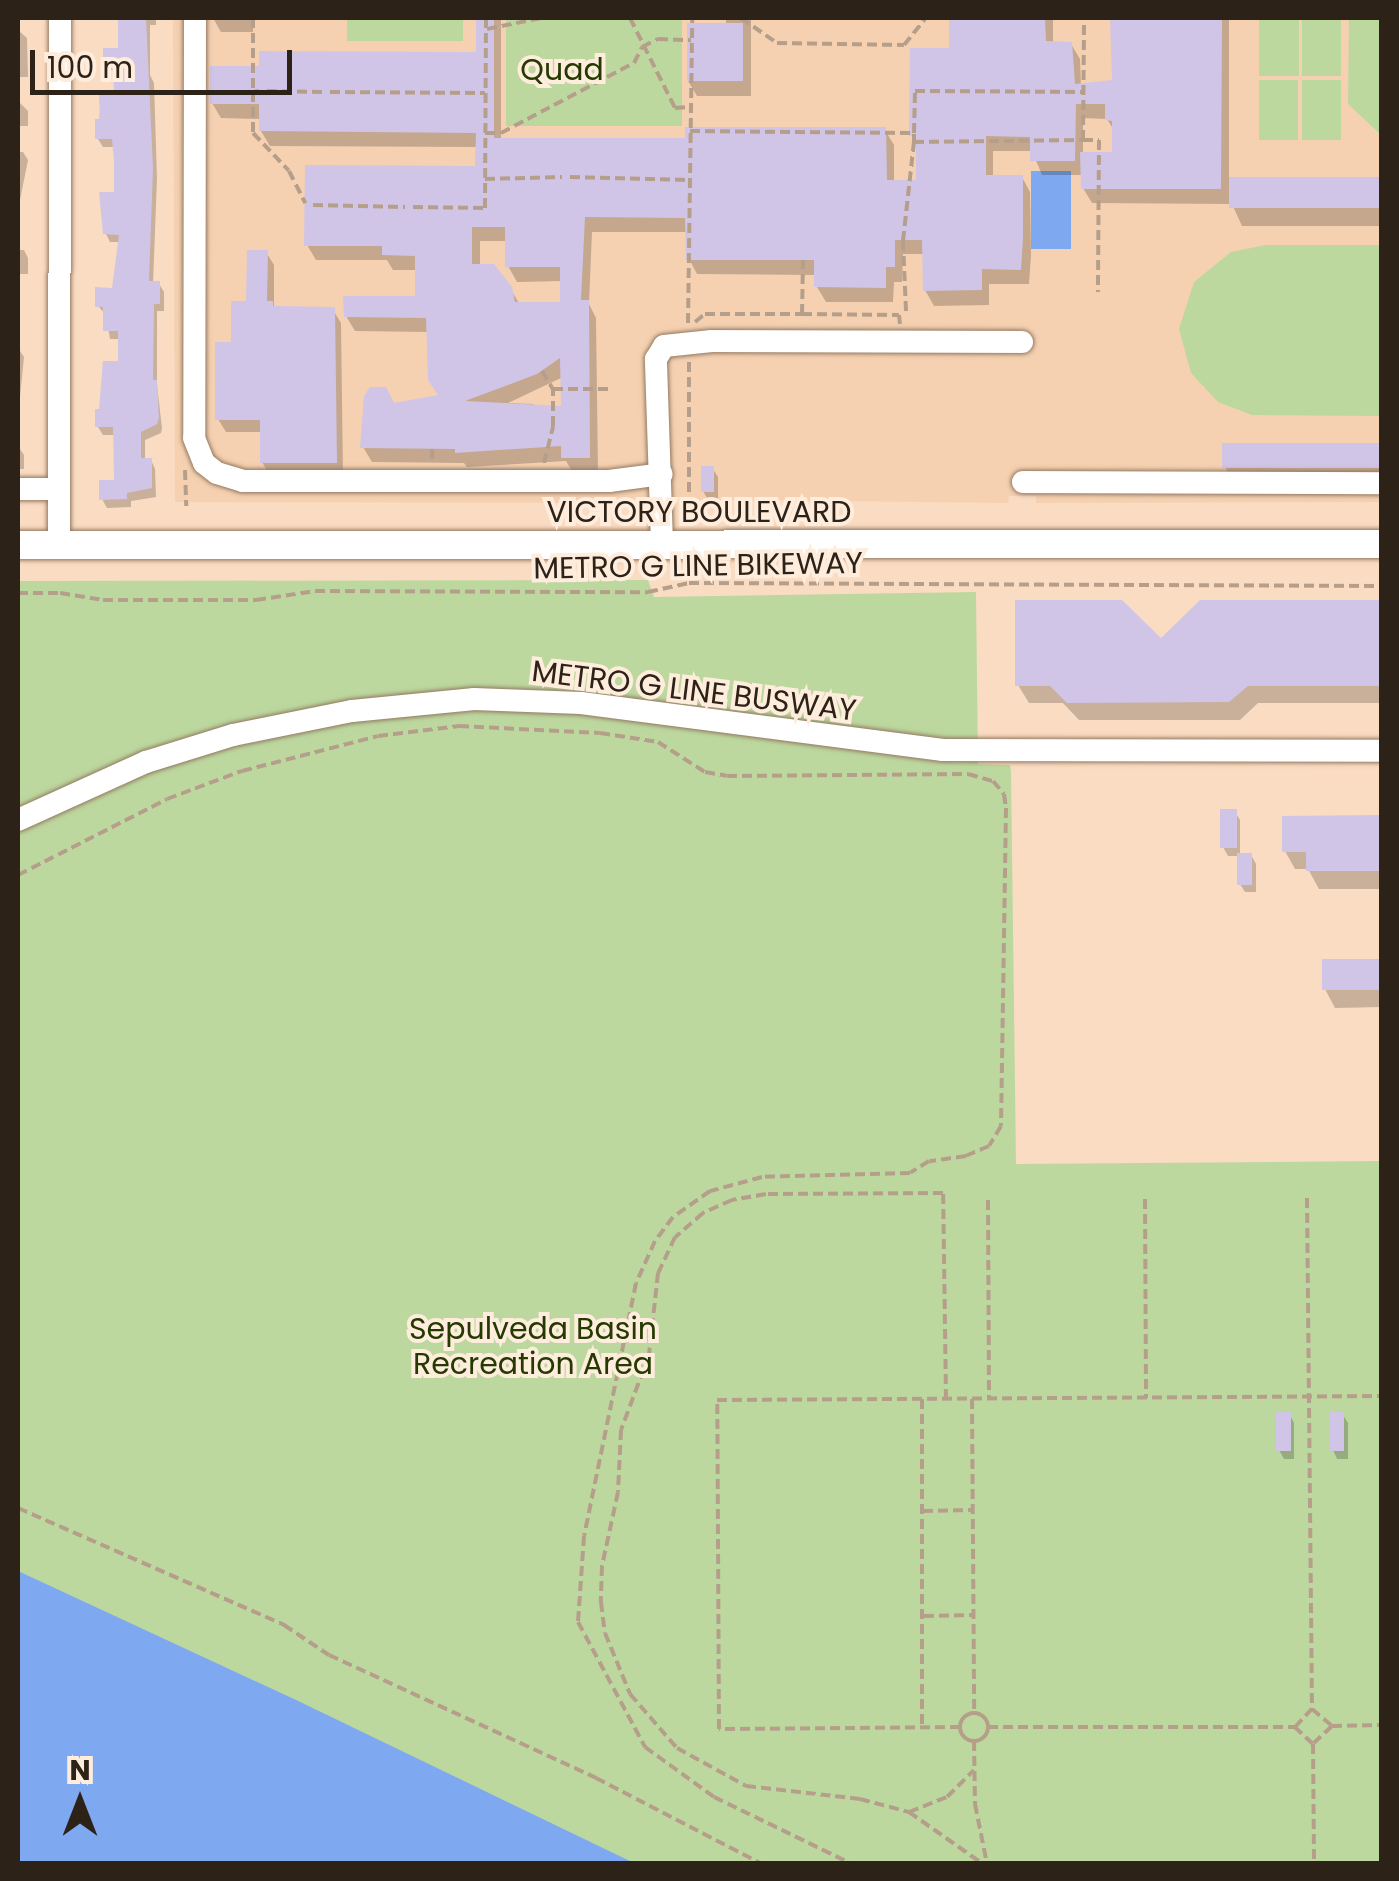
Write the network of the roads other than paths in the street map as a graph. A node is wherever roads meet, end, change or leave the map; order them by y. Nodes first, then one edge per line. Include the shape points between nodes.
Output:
1 (60, 18) edge
2 (195, 18) edge
3 (1022, 342) dead end
4 (662, 474) junction
5 (1023, 482) dead end
6 (1382, 484) edge
7 (60, 489) junction
8 (18, 490) edge
9 (662, 544) junction
10 (1382, 544) edge
11 (18, 545) edge
12 (59, 545) junction
13 (1382, 750) edge
14 (18, 820) edge

1 - 7 street
2 - 4 street via 194,438 204,463 243,481 609,481
3 - 4 street via 664,346 656,359
4 - 9 street
5 - 6 street
7 - 8 street
7 - 12 street
9 - 10 main road, VICTORY BOULEVARD
9 - 12 main road, VICTORY BOULEVARD
11 - 12 main road, VICTORY BOULEVARD
13 - 14 street, METRO G LINE BUSWAY via 943,750 581,703 458,700 352,711 233,735 146,762

